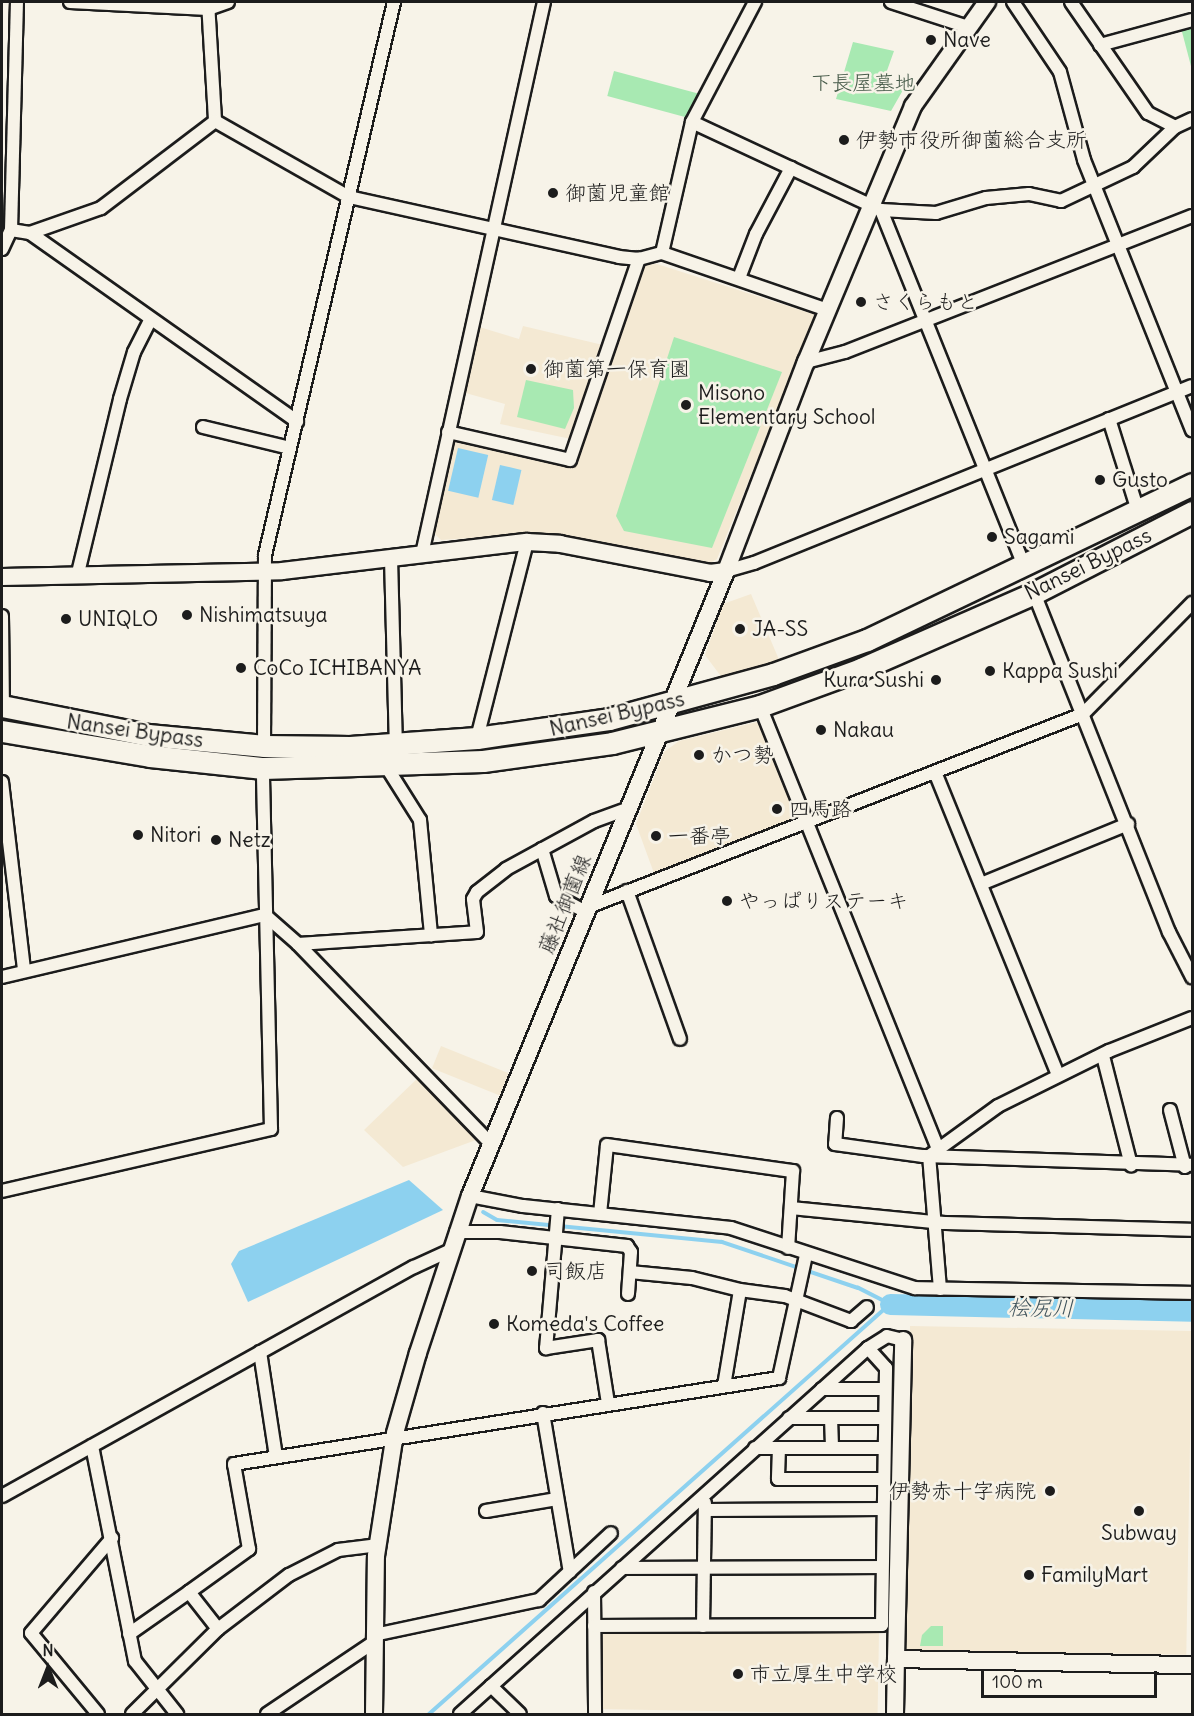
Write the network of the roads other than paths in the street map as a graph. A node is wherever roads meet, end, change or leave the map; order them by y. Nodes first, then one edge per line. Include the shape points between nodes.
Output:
1 (17, 2) edge
2 (70, 2) edge
3 (228, 2) edge
4 (394, 2) edge
5 (544, 2) edge
6 (755, 2) edge
7 (891, 2) edge
8 (987, 2) edge
9 (1013, 2) edge
10 (1071, 2) edge
11 (208, 5) edge
12 (1192, 20) edge
13 (968, 27) junction
14 (1100, 45) junction
15 (1192, 120) edge
16 (215, 121) junction
17 (692, 122) junction
18 (1175, 127) junction
19 (790, 168) junction
20 (1095, 184) junction
21 (349, 198) junction
22 (878, 207) junction
23 (1192, 216) edge
24 (8, 224) edge
25 (492, 230) junction
26 (30, 233) junction
27 (1120, 243) junction
28 (2, 249) edge
29 (662, 253) junction
30 (639, 259) junction
31 (739, 278) junction
32 (828, 310) junction
33 (151, 319) junction
34 (925, 322) junction
35 (806, 362) junction
36 (1192, 386) edge
37 (1178, 392) junction
38 (1109, 418) junction
39 (297, 421) junction
40 (203, 427) dead end
41 (1192, 430) edge
42 (448, 432) junction
43 (290, 448) junction
44 (986, 467) junction
45 (1192, 484) edge
46 (1138, 511) junction
47 (1192, 512) edge
48 (528, 542) junction
49 (422, 555) junction
50 (391, 558) junction
51 (1024, 565) junction
52 (726, 571) junction
53 (263, 572) junction
54 (2, 577) edge
55 (77, 577) junction
56 (1034, 593) junction
57 (1192, 603) edge
58 (2, 616) edge
59 (675, 702) junction
60 (2, 706) edge
61 (759, 706) junction
62 (1083, 714) junction
63 (2, 731) edge
64 (662, 732) junction
65 (477, 738) junction
66 (396, 744) junction
67 (264, 746) junction
68 (386, 766) junction
69 (263, 768) junction
70 (935, 772) junction
71 (2, 782) edge
72 (630, 808) junction
73 (2, 817) edge
74 (807, 820) junction
75 (1128, 824) junction
76 (542, 849) junction
77 (981, 884) junction
78 (627, 891) junction
79 (587, 909) junction
80 (265, 915) junction
81 (431, 935) junction
82 (298, 944) junction
83 (24, 969) junction
84 (2, 977) edge
85 (1192, 977) edge
86 (1192, 1018) edge
87 (680, 1039) dead end
88 (1103, 1056) junction
89 (1058, 1076) junction
90 (1170, 1110) dead end
91 (837, 1118) dead end
92 (492, 1145) junction
93 (934, 1152) junction
94 (1131, 1165) junction
95 (1189, 1166) edge
96 (2, 1191) edge
97 (470, 1196) junction
98 (791, 1208) junction
99 (558, 1212) junction
100 (600, 1214) junction
101 (934, 1222) junction
102 (1192, 1230) edge
103 (456, 1232) junction
104 (555, 1238) junction
105 (788, 1248) junction
106 (452, 1250) junction
107 (805, 1259) junction
108 (630, 1272) junction
109 (940, 1289) junction
110 (740, 1290) junction
111 (1192, 1293) edge
112 (628, 1294) dead end
113 (796, 1300) junction
114 (867, 1307) dead end
115 (903, 1340) joint
116 (868, 1348) junction
117 (260, 1352) junction
118 (724, 1386) junction
119 (822, 1389) junction
120 (885, 1389) junction
121 (608, 1402) junction
122 (543, 1413) junction
123 (789, 1418) junction
124 (831, 1418) junction
125 (884, 1418) junction
126 (394, 1438) junction
127 (92, 1446) junction
128 (755, 1448) junction
129 (779, 1448) junction
130 (832, 1448) junction
131 (884, 1448) junction
132 (276, 1457) junction
133 (883, 1479) junction
134 (705, 1493) junction
135 (2, 1496) edge
136 (557, 1499) junction
137 (883, 1509) junction
138 (486, 1510) dead end
139 (705, 1510) junction
140 (611, 1533) dead end
141 (112, 1538) junction
142 (377, 1545) junction
143 (622, 1568) junction
144 (704, 1568) junction
145 (882, 1568) junction
146 (570, 1572) junction
147 (189, 1592) junction
148 (594, 1593) junction
149 (594, 1626) junction
150 (703, 1626) junction
151 (218, 1629) junction
152 (129, 1634) junction
153 (374, 1638) junction
154 (896, 1659) junction
155 (1192, 1665) edge
156 (491, 1686) junction
157 (157, 1692) junction
158 (98, 1714) edge
159 (132, 1714) edge
160 (177, 1714) edge
161 (267, 1714) edge
162 (374, 1714) edge
163 (461, 1714) edge
164 (520, 1714) edge
165 (595, 1714) edge
166 (895, 1714) edge

1 - 24 street
2 - 11 street
3 - 11 street
4 - 21 street
5 - 25 street
6 - 17 street
7 - 13 street
8 - 13 street, 藤社御薗線
9 - 20 street via 1060,72
10 - 14 street
11 - 16 street
12 - 14 street
13 - 22 street, 藤社御薗線 via 913,106
14 - 18 street via 1148,113
15 - 18 street
16 - 21 street
16 - 26 street via 101,208
17 - 19 street
17 - 29 street
18 - 20 street via 1132,167
19 - 22 street
19 - 31 street via 756,234
20 - 22 street via 1060,201 1029,194 986,198 936,213
20 - 27 street
21 - 25 street
21 - 39 street
22 - 32 street, 藤社御薗線
22 - 34 street
23 - 27 street
24 - 26 street
24 - 28 street
25 - 30 street
25 - 42 street
26 - 33 street
27 - 34 street
27 - 37 street
29 - 30 street
29 - 31 street
30 - 42 street via 570,460
31 - 32 street
32 - 35 street, 藤社御薗線
33 - 39 street
33 - 55 street via 134,352 120,399
34 - 35 street
34 - 44 street
35 - 52 street, 藤社御薗線
36 - 37 street
37 - 38 street
37 - 41 street
38 - 44 street
38 - 46 street
39 - 43 street
40 - 43 street
42 - 49 street
43 - 53 street
44 - 51 street
44 - 52 street
45 - 46 highway, Nansei Bypass
46 - 51 highway, Nansei Bypass
47 - 56 highway, Nansei Bypass
48 - 49 street
48 - 52 street via 560,544 710,573
48 - 65 street
49 - 50 street
50 - 53 street
50 - 66 street
51 - 59 highway, Nansei Bypass via 867,640 773,674
52 - 59 street, 藤社御薗線
53 - 55 street
53 - 67 street
54 - 55 street
56 - 61 highway, Nansei Bypass via 861,669
56 - 62 street
57 - 62 street
58 - 60 street
59 - 64 street, 藤社御薗線
59 - 65 highway, Nansei Bypass via 609,719
60 - 67 highway, Nansei Bypass via 148,735
61 - 64 highway, Nansei Bypass
61 - 74 street
62 - 70 street
62 - 75 street
63 - 69 highway, Nansei Bypass via 116,751
64 - 68 highway, Nansei Bypass via 483,761
64 - 72 street, 藤社御薗線
65 - 66 highway, Nansei Bypass
66 - 67 highway, Nansei Bypass
68 - 69 highway, Nansei Bypass
68 - 81 street via 420,820
69 - 80 street
70 - 74 street
70 - 77 street
71 - 73 street
72 - 76 street via 594,821
72 - 79 street, 藤社御薗線
73 - 83 street
74 - 78 street
74 - 93 street
75 - 77 street
75 - 85 street via 1169,932
76 - 79 street via 556,896
76 - 81 street via 506,869 477,892 473,899 477,932
77 - 89 street
78 - 79 street
78 - 87 street
79 - 92 street, 藤社御薗線
80 - 82 street
80 - 83 street
80 - 96 street via 271,1129
81 - 82 street
82 - 92 street
83 - 84 street
86 - 88 street
88 - 89 street
88 - 94 street
89 - 93 street via 998,1106
90 - 95 street
91 - 93 street via 835,1144
92 - 97 street, 藤社御薗線
93 - 94 street
93 - 101 street
94 - 95 street
97 - 99 street
97 - 103 street, 藤社御薗線
98 - 100 street via 793,1171 607,1145
98 - 101 street
98 - 105 street
99 - 100 street
99 - 104 street
100 - 105 street via 731,1228
101 - 102 street
101 - 109 street
103 - 104 street
103 - 106 street, 藤社御薗線
104 - 108 street via 627,1246 631,1252
104 - 121 street via 546,1348 598,1340
105 - 107 street
106 - 117 street
106 - 126 street, 藤社御薗線
107 - 109 street via 906,1286
107 - 113 street
108 - 110 street via 692,1278
108 - 112 street
109 - 111 street
110 - 113 street via 759,1290
110 - 118 street
113 - 114 street via 851,1321
113 - 118 street via 779,1378
115 - 116 street via 887,1336
115 - 154 street
116 - 119 street
116 - 120 street via 886,1368
117 - 127 street
117 - 132 street
118 - 121 street
119 - 120 street
119 - 123 street
120 - 125 street
121 - 122 street
122 - 126 street
122 - 136 street
123 - 124 street
123 - 128 street
124 - 125 street
124 - 130 street
125 - 131 street
126 - 132 street
126 - 142 street, 藤社御薗線
127 - 135 street
127 - 141 street
128 - 129 street
128 - 134 street
129 - 130 street
129 - 133 street via 778,1479
130 - 131 street
131 - 133 street
132 - 147 street via 234,1464 249,1549
133 - 137 street
134 - 139 street
134 - 143 street
136 - 138 street
136 - 146 street
137 - 139 street
137 - 145 street
139 - 144 street
140 - 146 street
141 - 152 street
141 - 158 street via 31,1633
142 - 151 street via 338,1550 313,1560
142 - 153 street, 藤社御薗線
143 - 144 street
143 - 148 street
144 - 145 street
144 - 150 street
145 - 150 street via 882,1625
146 - 153 street via 539,1600
147 - 151 street
147 - 152 street
148 - 149 street
148 - 156 street
149 - 150 street
149 - 165 street
151 - 157 street
152 - 157 street via 135,1661
153 - 161 street
153 - 162 street, 藤社御薗線
154 - 155 street
154 - 166 street
156 - 163 street
156 - 164 street
157 - 159 street
157 - 160 street

